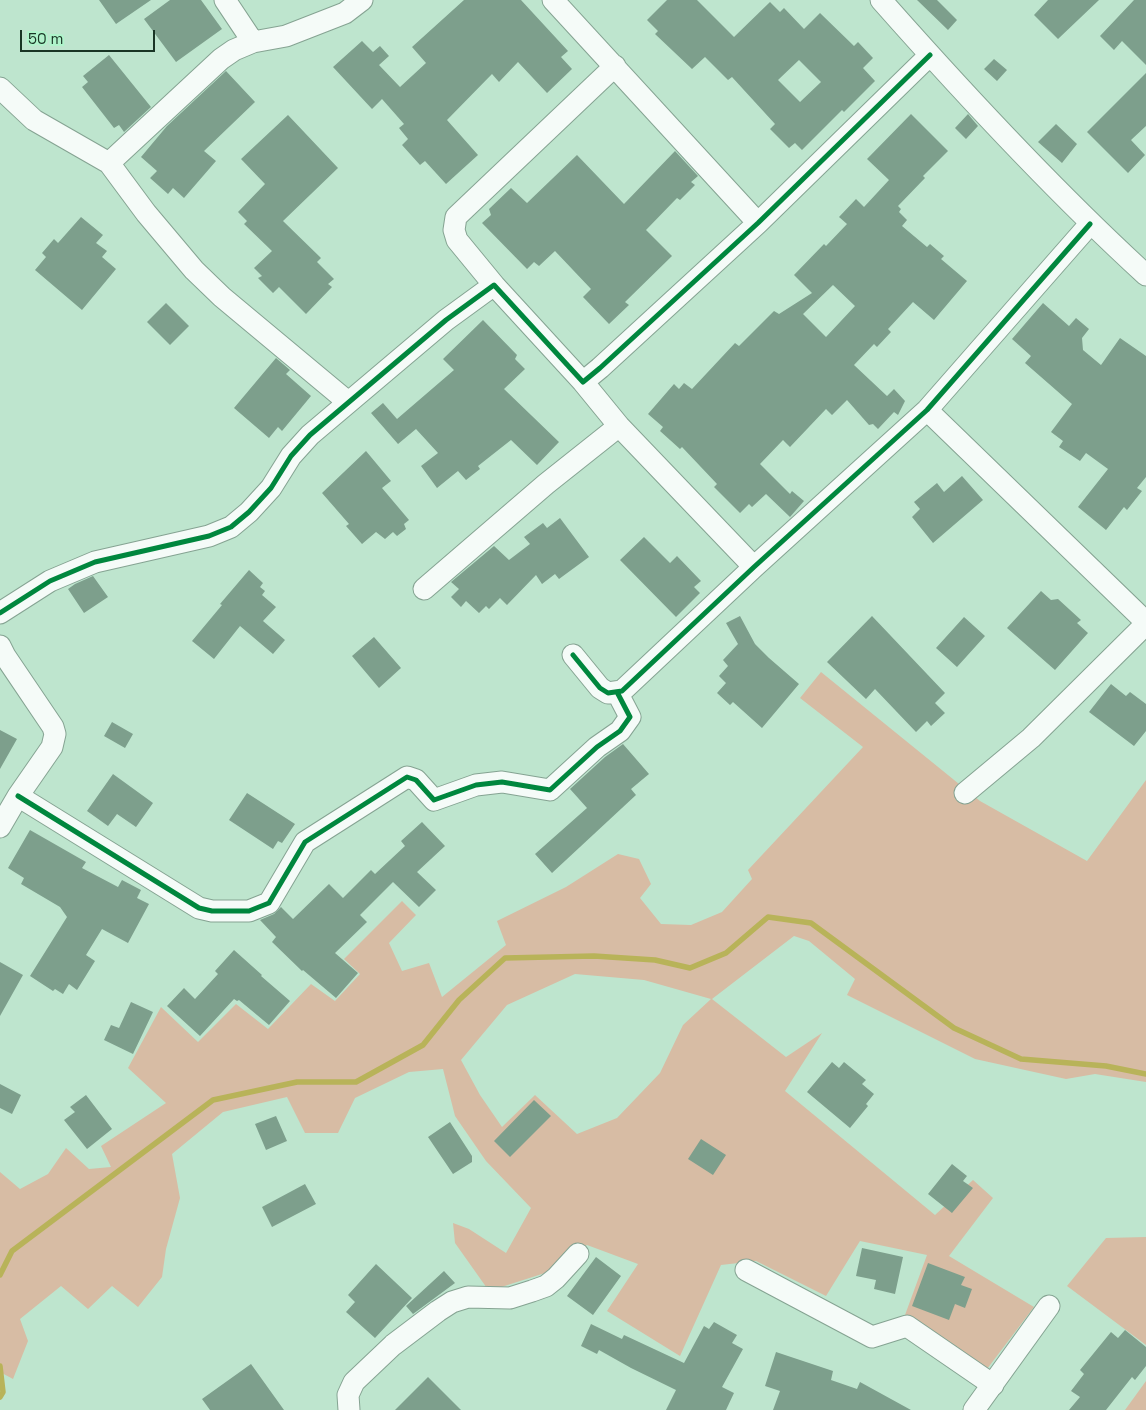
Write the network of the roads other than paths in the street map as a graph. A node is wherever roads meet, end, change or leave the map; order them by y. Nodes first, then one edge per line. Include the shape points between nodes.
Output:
1 (225, 0) edge
2 (362, 0) edge
3 (553, 0) edge
4 (881, 0) edge
5 (253, 42) junction
6 (930, 55) junction
7 (615, 66) junction
8 (0, 88) edge
9 (109, 163) junction
10 (758, 223) junction
11 (1090, 224) junction
12 (1146, 275) edge
13 (494, 285) junction
14 (583, 382) junction
15 (348, 402) junction
16 (927, 410) junction
17 (619, 426) junction
18 (754, 567) junction
19 (424, 589) dead end
20 (0, 613) edge
21 (1146, 623) edge
22 (0, 646) edge
23 (573, 655) dead end
24 (617, 692) junction
25 (965, 793) dead end
26 (18, 796) junction
27 (0, 827) edge
28 (578, 1254) dead end
29 (746, 1270) dead end
30 (1048, 1306) dead end
31 (993, 1385) junction
32 (349, 1410) edge
33 (974, 1410) edge

1 - 5 street
2 - 5 street via 345,13 286,36
3 - 7 street
4 - 6 street
5 - 9 street via 221,58
6 - 10 street
6 - 11 street
7 - 10 street
7 - 13 street via 456,217 454,230 457,240
8 - 9 street via 34,120
9 - 15 street via 146,213 229,304
10 - 14 street
11 - 12 street
11 - 16 street
13 - 14 street
13 - 15 street via 446,320
14 - 17 street
15 - 20 street via 310,435 271,488 231,527 209,536 95,562 50,581
16 - 18 street
16 - 21 street
17 - 18 street
17 - 19 street
18 - 24 street via 632,682
21 - 25 street via 1031,738
22 - 26 street via 55,734 52,747
23 - 24 street via 600,688 608,693
24 - 26 street via 630,717 620,731 597,746 550,790 502,782 476,785 434,800 416,780 407,777 305,842 269,903 249,911 199,908
26 - 27 street
28 - 32 street via 556,1278 532,1292 510,1298 468,1297 438,1310 393,1345 354,1382 348,1395
29 - 31 street via 872,1336 907,1326
30 - 31 street
31 - 33 street

